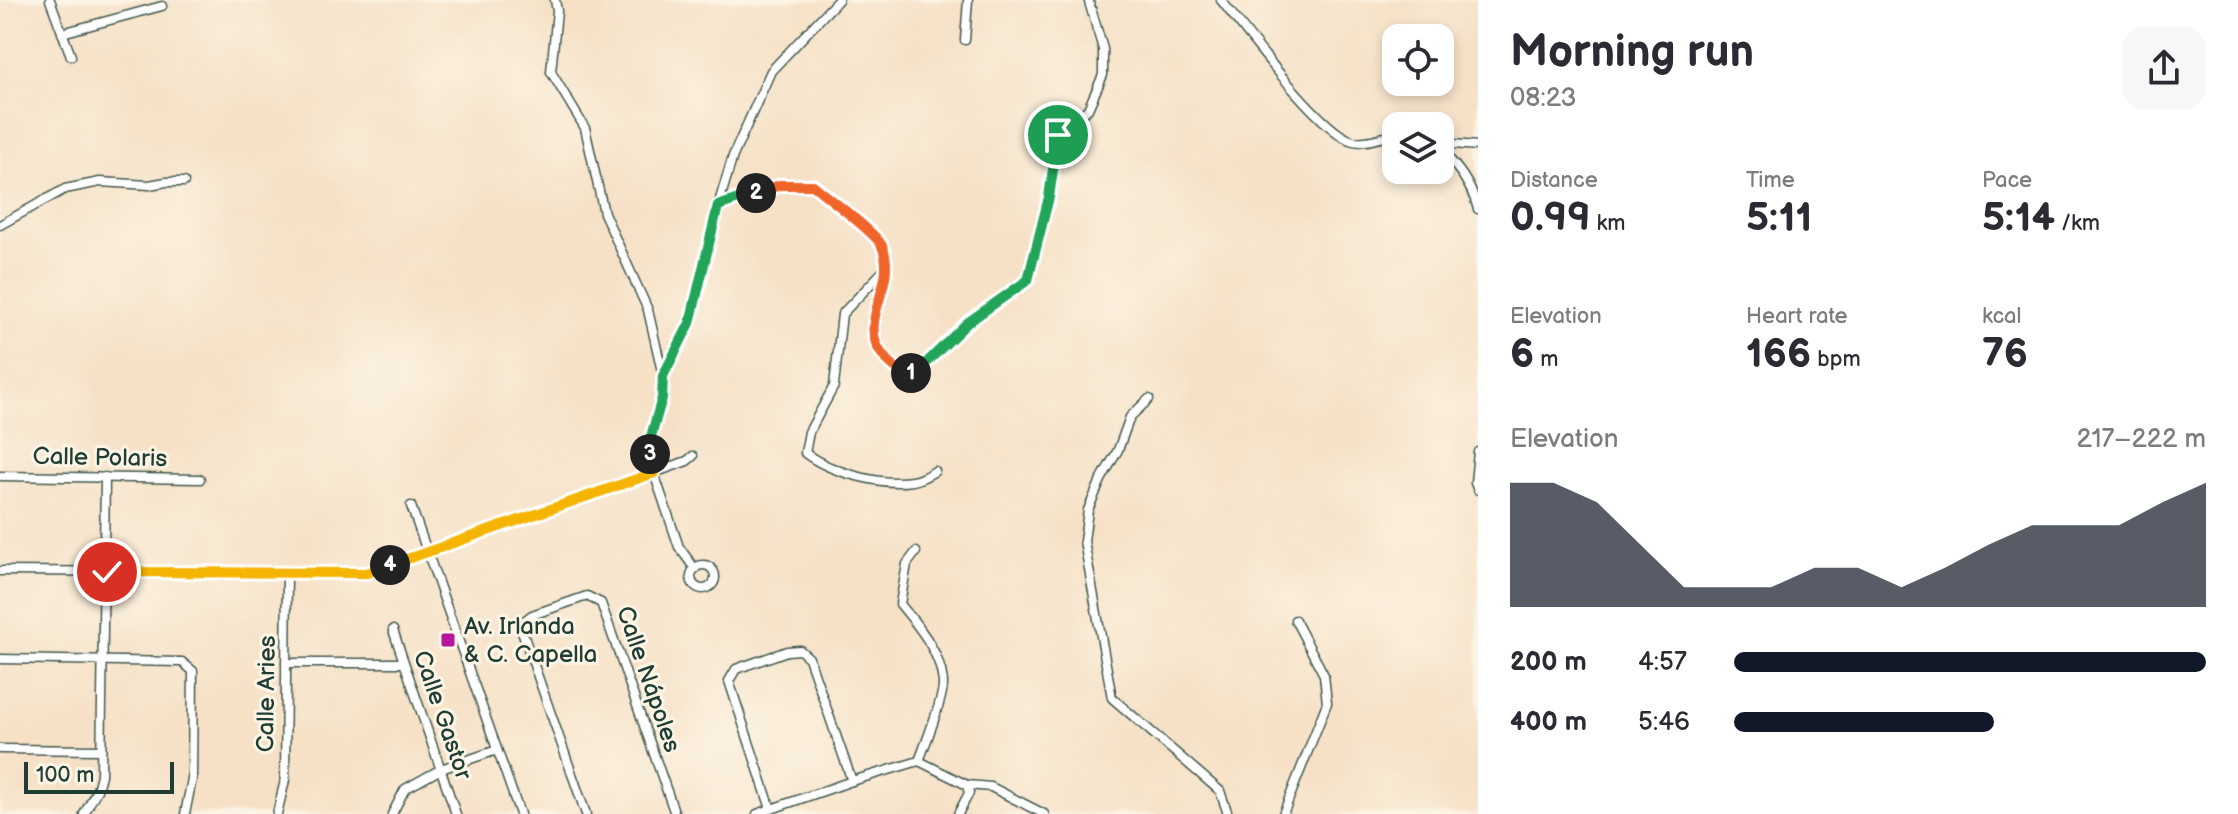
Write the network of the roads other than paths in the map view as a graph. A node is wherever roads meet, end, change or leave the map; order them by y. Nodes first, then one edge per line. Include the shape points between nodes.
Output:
1 (50, 0) edge
2 (555, 0) edge
3 (838, 0) edge
4 (968, 0) edge
5 (1221, 0) edge
6 (1089, 2) dead end
7 (162, 6) dead end
8 (62, 33) junction
9 (965, 40) dead end
10 (71, 56) dead end
11 (1382, 137) edge
12 (1454, 144) edge
13 (1478, 146) edge
14 (1454, 162) edge
15 (184, 182) dead end
16 (718, 206) junction
17 (1478, 209) edge
18 (0, 225) edge
19 (887, 267) junction
20 (663, 376) junction
21 (1149, 399) dead end
22 (1478, 452) edge
23 (693, 456) dead end
24 (935, 471) dead end
25 (654, 473) junction
26 (0, 476) edge
27 (105, 477) junction
28 (200, 479) dead end
29 (1478, 490) edge
30 (411, 506) dead end
31 (428, 552) junction
32 (916, 552) dead end
33 (695, 569) dead end
34 (0, 571) edge
35 (104, 572) junction
36 (287, 574) junction
37 (1295, 620) dead end
38 (393, 630) dead end
39 (0, 659) edge
40 (103, 660) junction
41 (286, 663) junction
42 (403, 663) junction
43 (0, 749) edge
44 (101, 750) junction
45 (497, 750) junction
46 (919, 761) junction
47 (441, 769) junction
48 (852, 781) junction
49 (967, 785) junction
50 (771, 809) junction
51 (84, 814) edge
52 (185, 814) edge
53 (277, 814) edge
54 (392, 814) edge
55 (456, 814) edge
56 (520, 814) edge
57 (586, 814) edge
58 (675, 814) edge
59 (757, 814) edge
60 (958, 814) edge
61 (1044, 814) edge
62 (1228, 814) edge
63 (1283, 814) edge

1 - 8 street
2 - 20 street via 551,72 585,128 604,213 648,310
3 - 16 street via 771,71 733,156
4 - 9 street
5 - 11 street via 1292,89 1339,134 1354,142
6 - 19 street via 1103,49 1103,75 1088,109 1058,135 1028,280 967,323 918,371 905,374 877,344 872,323
7 - 8 street
8 - 10 street
12 - 13 street
14 - 17 street
15 - 18 street via 100,182 65,189
16 - 19 street via 780,185 813,185 882,244
16 - 20 street via 690,323
19 - 24 street via 842,314 834,386 809,432 805,453 822,466 889,483 916,481
20 - 25 street via 648,447
21 - 62 street via 1130,417 1088,510 1084,541 1112,698 1220,791
22 - 29 street
23 - 25 street
25 - 31 street
25 - 33 street via 679,547
26 - 27 street, Calle Polaris
27 - 28 street, Calle Polaris
27 - 35 street
30 - 31 street
31 - 36 street via 367,573
31 - 45 street
32 - 46 street via 907,564 900,604 926,636 944,684
34 - 35 street
35 - 36 street
35 - 40 street
36 - 41 street, Calle Aries
37 - 63 street via 1324,675 1327,703
38 - 42 street, Calle Gastor
39 - 40 street
40 - 44 street
40 - 52 street via 182,662 193,671 192,779
41 - 42 street
41 - 53 street, Calle Aries via 285,780
42 - 47 street, Calle Gastor
43 - 44 street
44 - 51 street via 101,775
45 - 47 street
45 - 56 street
46 - 48 street
46 - 49 street
47 - 54 street via 405,789
47 - 55 street, Calle Gastor
48 - 50 street
48 - 50 street via 809,658 800,650 787,651 736,669 729,681
49 - 60 street via 969,793
49 - 61 street via 991,787
50 - 59 street
57 - 58 street, Calle Nápoles via 522,631 532,615 587,596 601,603

